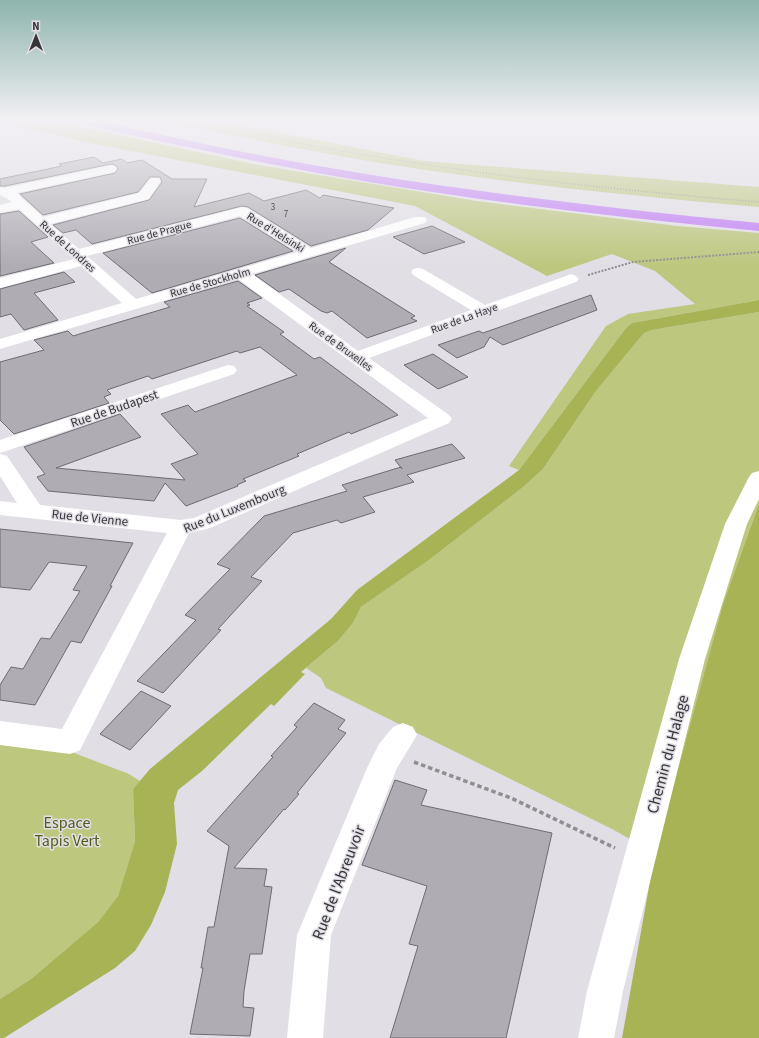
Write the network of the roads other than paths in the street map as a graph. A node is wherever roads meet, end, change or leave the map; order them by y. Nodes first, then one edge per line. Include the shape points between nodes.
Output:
1 (109, 169) edge
2 (318, 169) edge
3 (382, 169) edge
4 (155, 181) dead end
5 (3, 192) edge
6 (637, 203) dead end
7 (22, 204) junction
8 (652, 204) dead end
9 (681, 207) dead end
10 (0, 209) edge
11 (242, 211) joint
12 (420, 220) dead end
13 (40, 222) junction
14 (759, 226) edge
15 (310, 253) junction
16 (80, 257) junction
17 (418, 272) dead end
18 (240, 274) junction
19 (571, 279) road end
20 (0, 283) edge
21 (134, 305) junction
22 (484, 311) junction
23 (0, 344) edge
24 (357, 357) junction
25 (228, 370) dead end
26 (442, 419) joint
27 (0, 458) edge
28 (759, 477) edge
29 (0, 508) edge
30 (34, 511) junction
31 (180, 527) junction
32 (0, 733) edge
33 (396, 744) road end
34 (305, 1038) edge
35 (596, 1038) edge

1 - 5 street
2 - 14 highway via 409,185 600,211
3 - 6 highway
4 - 13 street via 144,196
5 - 7 street, Rue de Londres
7 - 10 street
7 - 13 street, Rue de Londres
8 - 9 highway
11 - 15 street, Rue d'Helsinki
11 - 16 street, Rue de Prague
12 - 15 street, Rue de Stockholm
13 - 16 street, Rue de Londres
15 - 18 street, Rue de Stockholm
16 - 20 street, Rue de Prague
16 - 21 street, Rue de Londres
17 - 22 street
18 - 21 street, Rue de Stockholm
18 - 24 street, Rue de Bruxelles
19 - 22 street, Rue de La Haye
21 - 23 street, Rue de Stockholm
22 - 24 street, Rue de La Haye
24 - 26 street, Rue de Bruxelles
25 - 27 street, Rue de Budapest
26 - 31 street, Rue du Luxembourg via 202,523
27 - 30 street
28 - 35 street, Chemin du Halage via 736,524 692,659 605,991
29 - 30 street, Rue de Vienne
30 - 31 street, Rue de Vienne
31 - 32 street, Rue du Luxembourg via 70,742
33 - 34 street, Rue de l'Abreuvoir via 314,935

